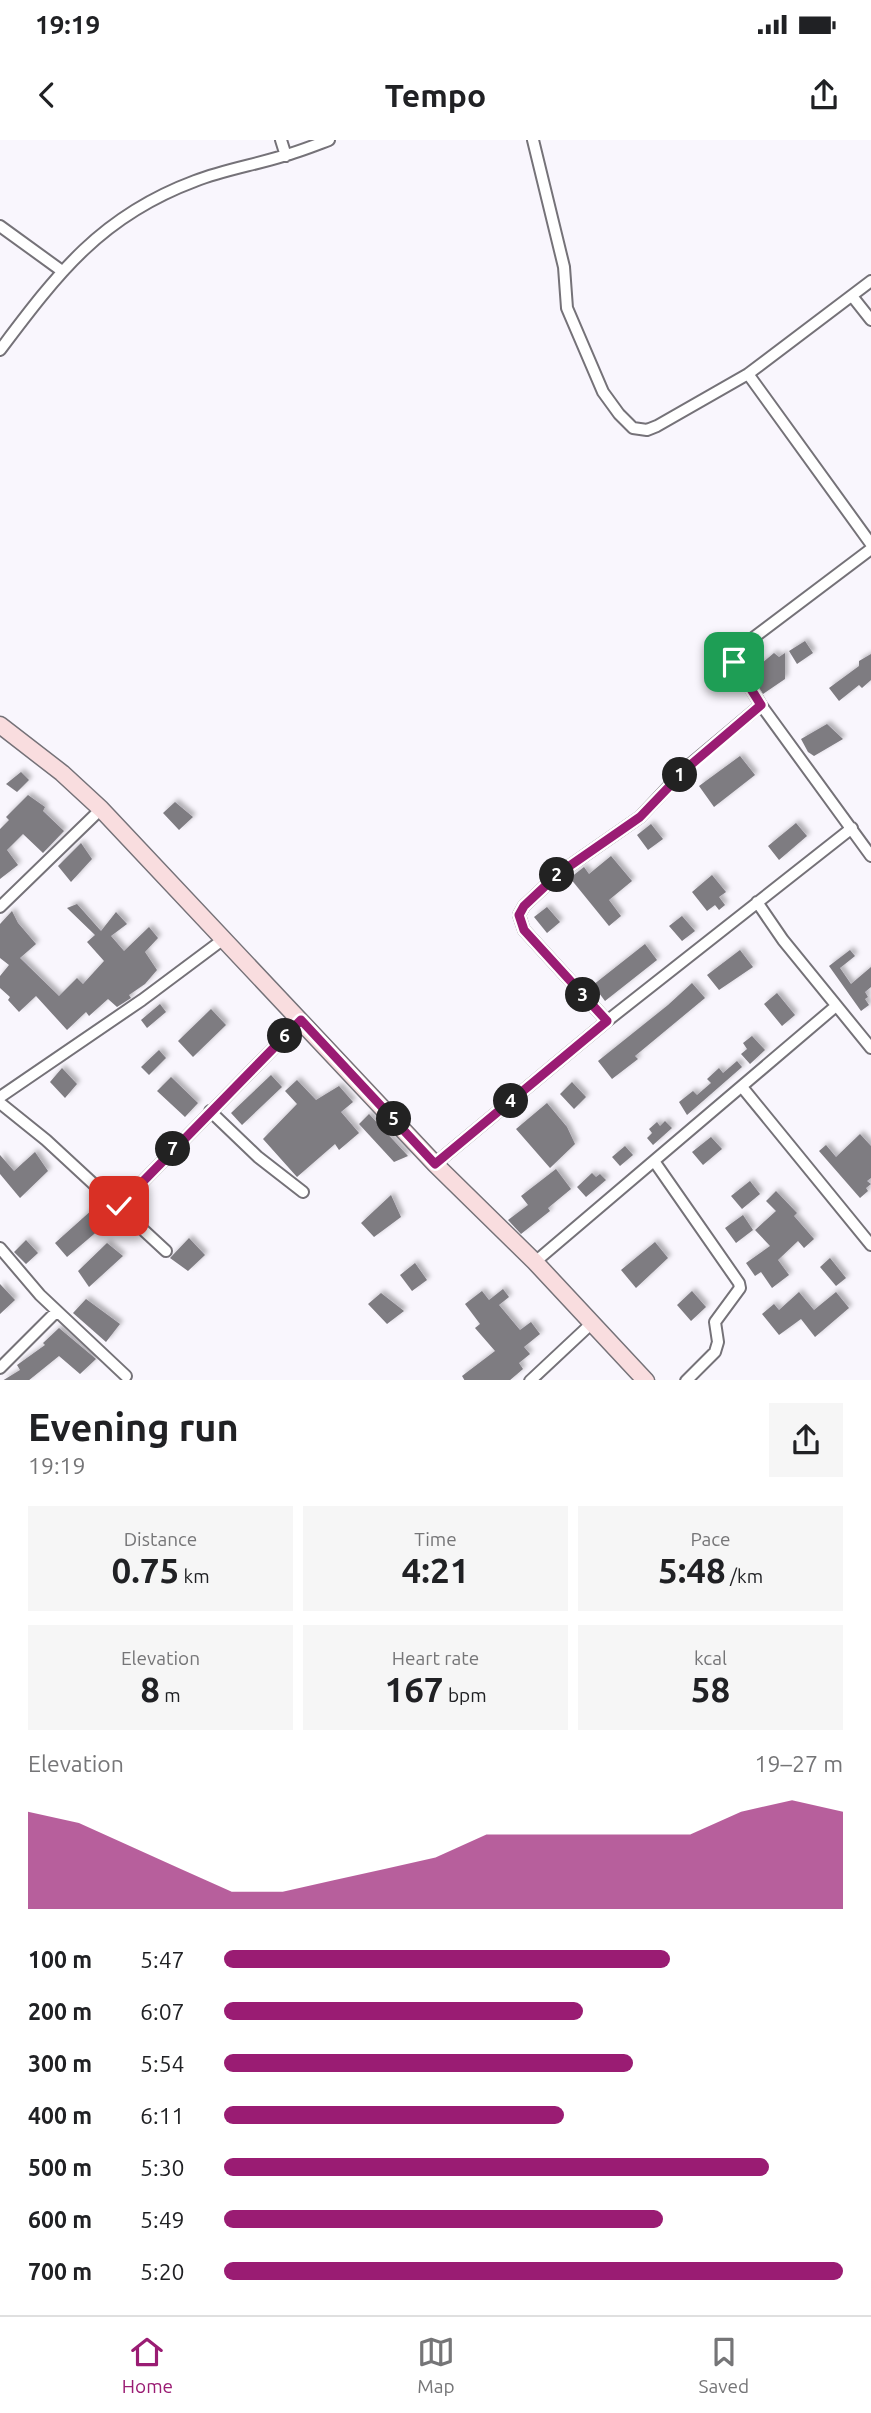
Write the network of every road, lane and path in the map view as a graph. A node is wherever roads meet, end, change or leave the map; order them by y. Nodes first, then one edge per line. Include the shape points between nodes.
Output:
1 (281, 140) edge
2 (328, 140) edge
3 (533, 140) edge
4 (286, 156) junction
5 (0, 226) edge
6 (62, 271) junction
7 (871, 281) edge
8 (852, 296) junction
9 (871, 320) edge
10 (0, 350) edge
11 (748, 374) junction
12 (871, 547) edge
13 (761, 705) junction
14 (0, 725) edge
15 (101, 809) junction
16 (852, 828) junction
17 (871, 856) edge
18 (757, 902) junction
19 (1, 903) edge
20 (225, 938) junction
21 (836, 1006) junction
22 (301, 1020) junction
23 (607, 1021) junction
24 (871, 1048) edge
25 (742, 1087) junction
26 (0, 1097) edge
27 (0, 1103) edge
28 (210, 1111) junction
29 (654, 1161) junction
30 (435, 1164) junction
31 (303, 1192) dead end
32 (119, 1206) junction
33 (871, 1245) edge
34 (0, 1248) edge
35 (166, 1251) dead end
36 (534, 1262) junction
37 (57, 1311) junction
38 (592, 1323) junction
39 (0, 1368) edge
40 (126, 1376) dead end
41 (531, 1380) edge
42 (645, 1380) edge
43 (687, 1380) edge

1 - 4 street
2 - 4 street
3 - 11 street via 564,267 567,308 603,392 619,415 633,428 647,430
4 - 6 street via 195,181 130,211
5 - 6 street
6 - 10 street
7 - 8 street
8 - 9 street
8 - 11 street
11 - 12 street
12 - 13 street via 737,650 734,662
13 - 16 street
13 - 23 street via 687,768 640,817 558,874 519,915 524,930
14 - 15 street
15 - 19 street
15 - 20 street
16 - 17 street
16 - 18 street
18 - 21 street
18 - 23 street
20 - 22 street
20 - 26 street
21 - 24 street
21 - 25 street
22 - 28 street
22 - 30 street
23 - 30 street
25 - 29 street
25 - 33 street
27 - 32 street
28 - 31 street
28 - 32 street
29 - 36 street
29 - 43 street via 740,1288 715,1322 715,1352
30 - 36 street
32 - 35 street
34 - 37 street
36 - 38 street
37 - 39 street
37 - 40 street
38 - 41 street
38 - 42 street

